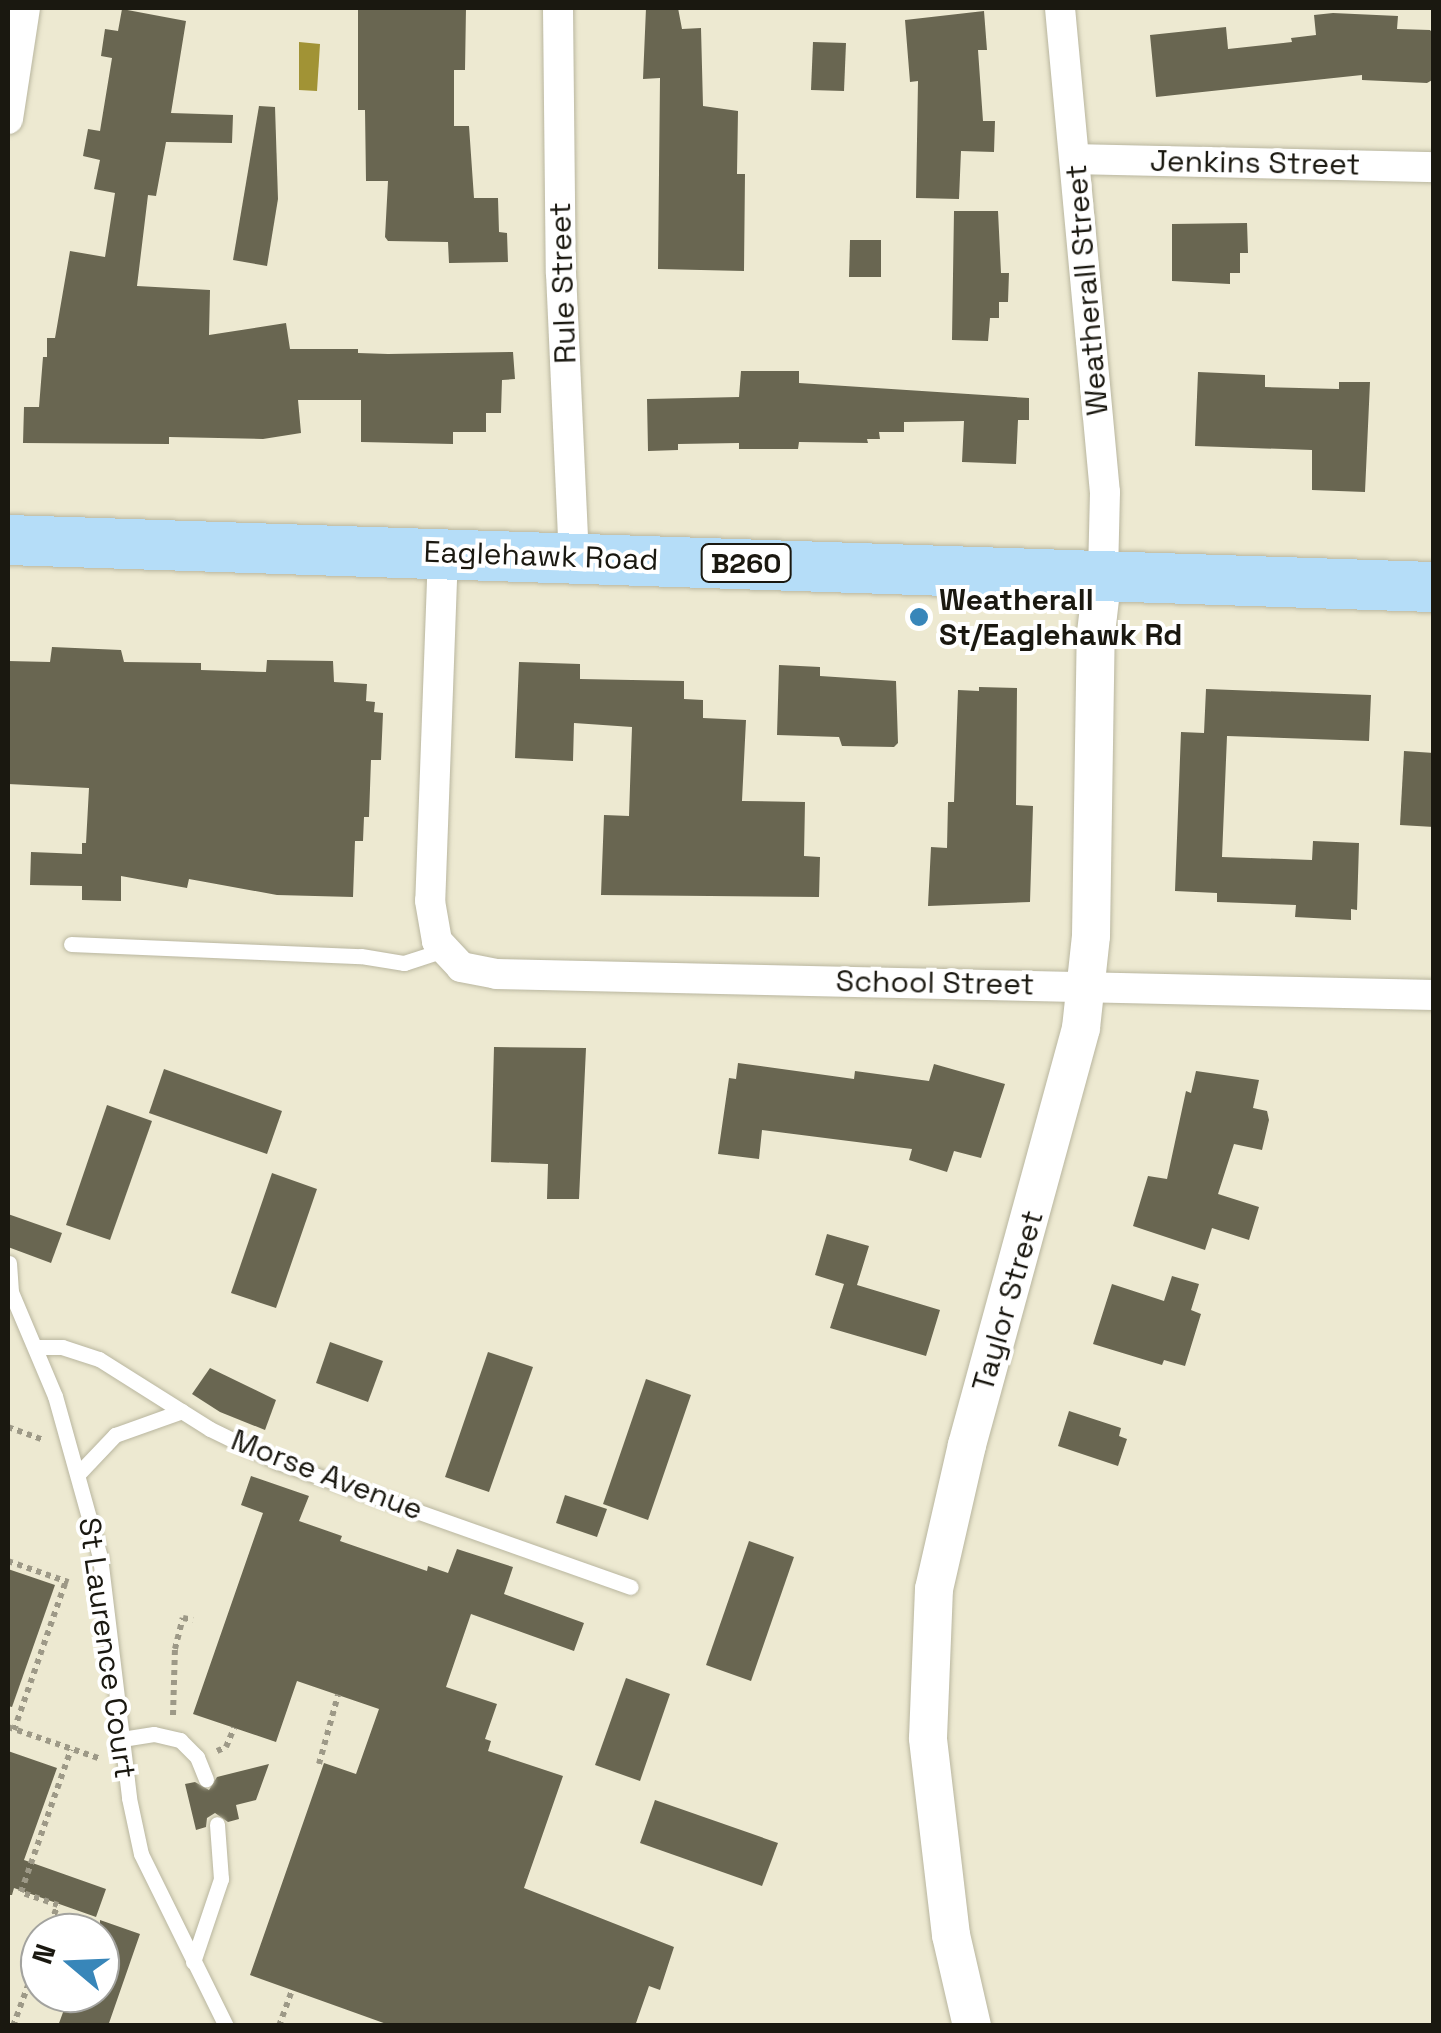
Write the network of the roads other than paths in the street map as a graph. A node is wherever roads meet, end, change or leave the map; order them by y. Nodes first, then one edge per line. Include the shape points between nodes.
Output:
1 (25, 8) edge
2 (558, 8) edge
3 (1060, 8) edge
4 (8, 119) edge
5 (1076, 159) junction
6 (1434, 167) edge
7 (8, 540) edge
8 (443, 553) junction
9 (574, 558) junction
10 (1102, 573) junction
11 (1434, 586) edge
12 (71, 944) dead end
13 (442, 951) junction
14 (1088, 986) junction
15 (1434, 995) edge
16 (9, 1263) edge
17 (9, 1291) edge
18 (35, 1346) junction
19 (182, 1411) junction
20 (78, 1474) junction
21 (631, 1587) dead end
22 (122, 1739) junction
23 (206, 1779) dead end
24 (217, 1824) dead end
25 (193, 1962) junction
26 (226, 2026) edge
27 (972, 2026) edge

1 - 4 street
2 - 9 street, Rule Street
3 - 5 street, Weatherall Street
5 - 6 street, Jenkins Street
5 - 10 street, Weatherall Street via 1105,492
7 - 8 main road, Eaglehawk Road / B260
8 - 9 main road, Eaglehawk Road / B260
8 - 13 street via 430,901
9 - 10 main road, Eaglehawk Road / B260
10 - 11 main road, Eaglehawk Road / B260
10 - 14 street, Taylor Street
12 - 13 lane via 404,963
13 - 14 street, School Street via 461,967 496,974
14 - 15 street, School Street
14 - 27 street, Taylor Street via 1071,1080 966,1446 934,1590 928,1738 951,1935
16 - 17 lane, St Laurence Court
17 - 18 lane, St Laurence Court
18 - 19 lane, Morse Avenue via 99,1359
18 - 20 lane, St Laurence Court
19 - 20 lane via 115,1435
19 - 21 lane, Morse Avenue via 278,1462
20 - 22 lane, St Laurence Court via 105,1594
22 - 23 lane via 172,1736 193,1752
22 - 25 lane, St Laurence Court via 141,1854
24 - 25 lane via 221,1880
25 - 26 lane, St Laurence Court

